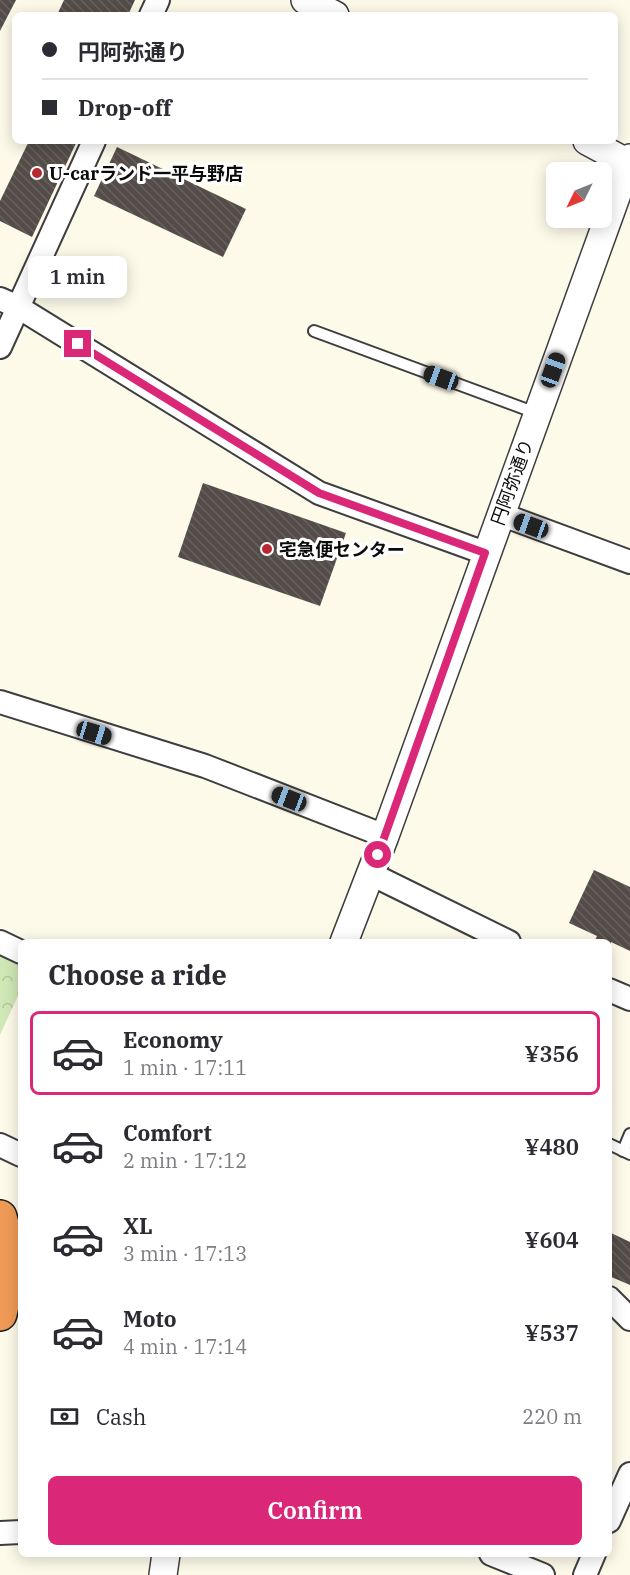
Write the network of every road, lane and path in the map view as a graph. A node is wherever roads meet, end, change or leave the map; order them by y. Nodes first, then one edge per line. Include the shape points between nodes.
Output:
1 (305, 0) edge
2 (329, 12) edge
3 (92, 144) edge
4 (593, 144) edge
5 (629, 162) edge
6 (9, 303) edge
7 (314, 331) dead end
8 (0, 346) edge
9 (537, 413) junction
10 (500, 514) junction
11 (485, 553) junction
12 (630, 562) edge
13 (0, 702) edge
14 (385, 836) junction
15 (371, 874) junction
16 (345, 939) edge
17 (503, 939) edge
18 (0, 942) edge
19 (18, 951) edge
20 (612, 991) edge
21 (630, 999) edge
22 (630, 1134) edge
23 (0, 1145) edge
24 (612, 1145) edge
25 (626, 1152) edge
26 (18, 1154) edge
27 (0, 1217) edge
28 (612, 1301) edge
29 (0, 1314) edge
30 (630, 1319) edge
31 (630, 1474) edge
32 (612, 1514) edge
33 (18, 1532) edge
34 (0, 1533) edge
35 (166, 1557) edge
36 (498, 1557) edge
37 (593, 1557) edge
38 (163, 1575) edge
39 (543, 1575) edge
40 (585, 1575) edge

1 - 2 street
3 - 6 street
4 - 5 street
5 - 9 street, 円阿弥通り
6 - 8 street
6 - 11 street via 319,493
7 - 9 lane
9 - 10 street, 円阿弥通り
10 - 11 street, 円阿弥通り
10 - 12 street
11 - 14 street, 円阿弥通り
13 - 14 street via 205,766
14 - 15 street, 円阿弥通り
15 - 16 street, 円阿弥通り
15 - 17 street
18 - 19 street
20 - 21 street
22 - 25 lane
23 - 26 street
24 - 25 lane
27 - 29 highway via 6,1266
28 - 30 street
31 - 32 street
33 - 34 street
35 - 38 street
36 - 39 street
37 - 40 street

